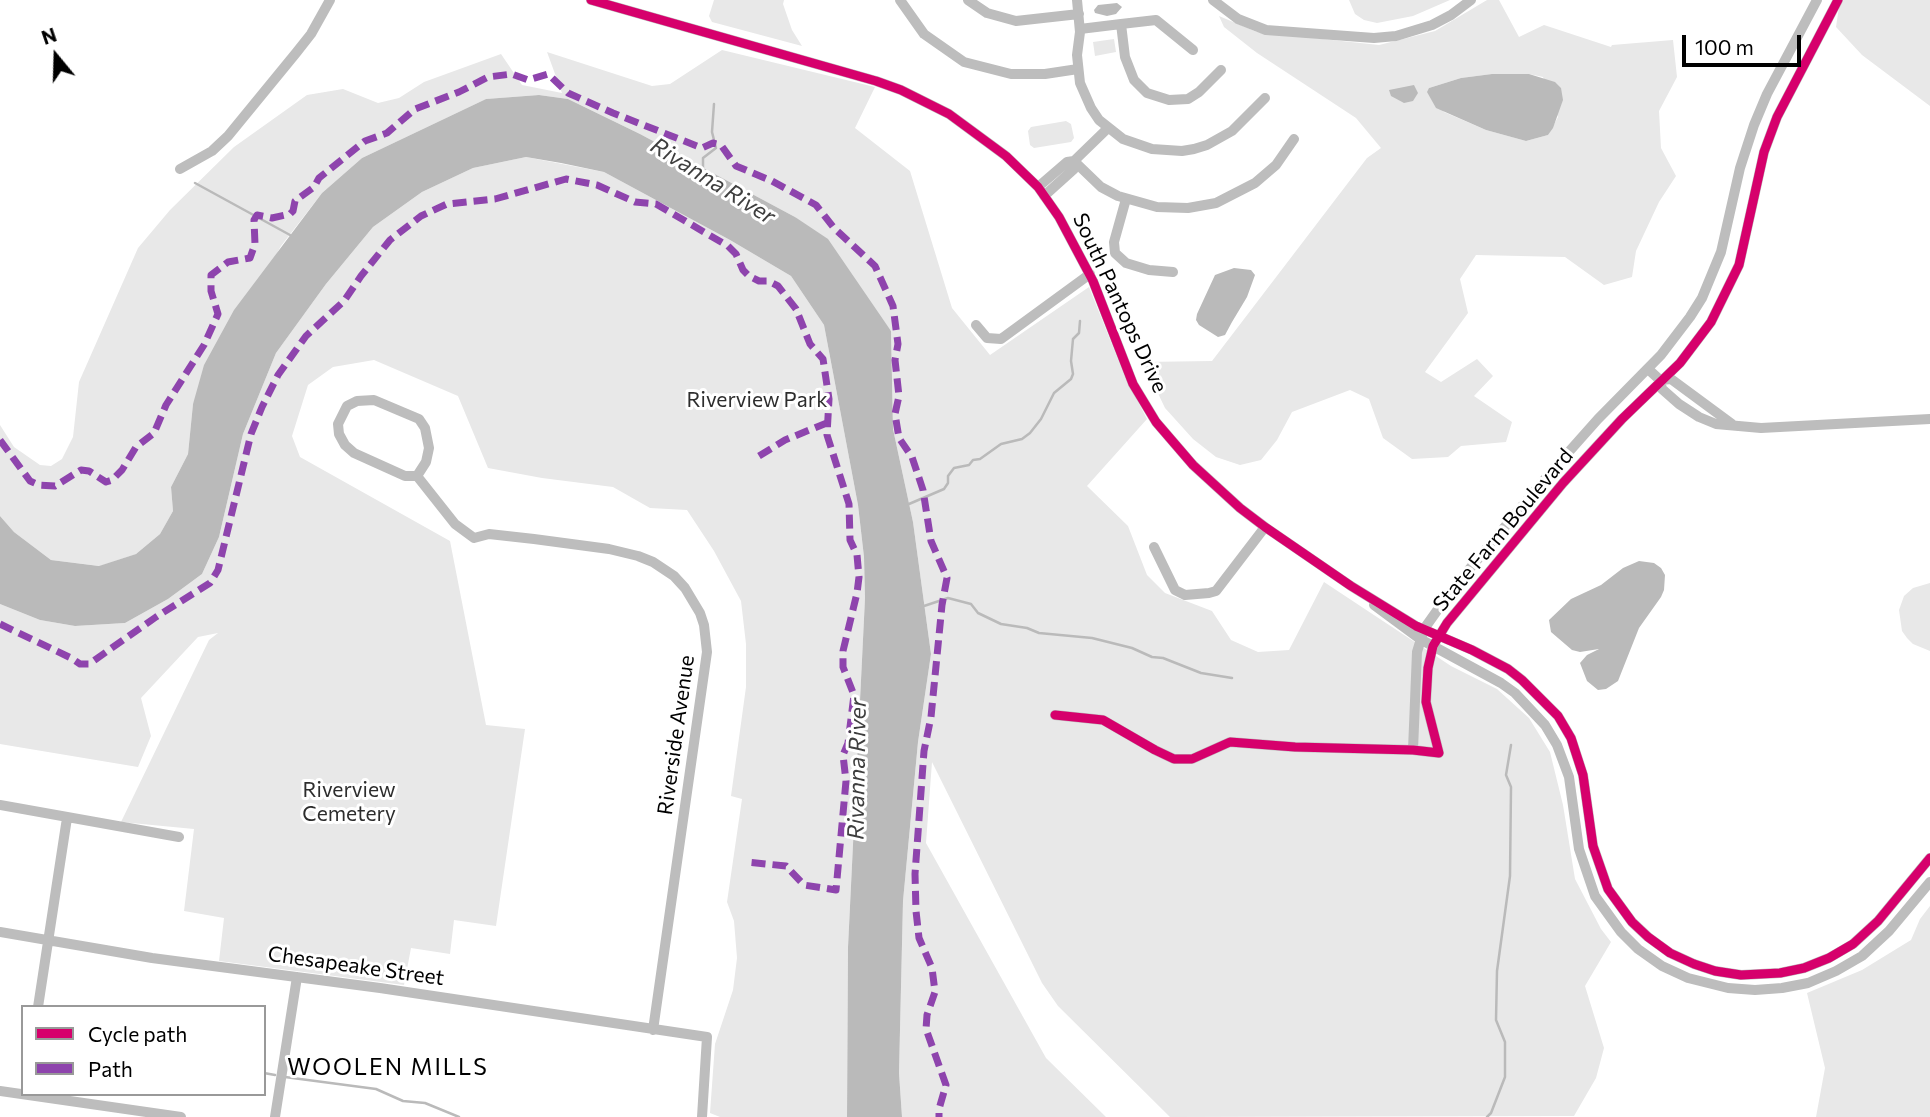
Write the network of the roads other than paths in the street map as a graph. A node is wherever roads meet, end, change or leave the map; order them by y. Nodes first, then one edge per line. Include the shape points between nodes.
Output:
1 (330, 0) edge
2 (591, 0) edge
3 (900, 0) edge
4 (968, 0) edge
5 (1077, 0) edge
6 (1213, 0) edge
7 (1471, 0) edge
8 (1817, 0) edge
9 (1838, 0) edge
10 (1079, 14) junction
11 (1121, 24) junction
12 (1080, 29) junction
13 (1193, 50) dead end
14 (1078, 69) junction
15 (1221, 70) dead end
16 (1265, 98) dead end
17 (1108, 128) junction
18 (1294, 139) dead end
19 (1074, 161) junction
20 (180, 169) dead end
21 (1041, 191) junction
22 (1126, 199) junction
23 (1173, 272) dead end
24 (1090, 274) junction
25 (976, 325) dead end
26 (1648, 369) junction
27 (1660, 380) junction
28 (1930, 419) edge
29 (417, 476) junction
30 (1265, 527) junction
31 (1154, 547) dead end
32 (1422, 634) junction
33 (1439, 635) junction
34 (1433, 646) junction
35 (1055, 715) dead end
36 (1413, 750) junction
37 (0, 805) edge
38 (67, 818) junction
39 (179, 837) dead end
40 (1930, 858) edge
41 (1930, 882) edge
42 (0, 932) edge
43 (48, 941) junction
44 (297, 976) junction
45 (38, 1005) edge
46 (653, 1030) junction
47 (0, 1091) edge
48 (21, 1094) edge
49 (32, 1096) edge
50 (110, 1113) edge
51 (181, 1117) edge
52 (275, 1117) edge
53 (702, 1117) edge

1 - 20 street via 311,34 228,136
2 - 21 street, South Pantops Drive via 901,90 966,125
3 - 14 street via 924,34 964,62 1011,74
4 - 10 street via 987,13 1014,21
5 - 10 street
6 - 7 street via 1238,19 1266,30 1374,38 1432,25
8 - 26 street, State Farm Boulevard via 1754,124 1728,228 1707,287 1678,334
9 - 27 street, State Farm Boulevard via 1768,140 1742,253 1728,290 1711,322 1680,363
10 - 12 street
11 - 12 street
11 - 13 street via 1156,20
11 - 15 street via 1125,57 1134,80 1147,93 1169,100 1188,99
12 - 14 street
14 - 17 street via 1091,108
16 - 17 street via 1232,131 1194,149 1152,149
17 - 19 street
18 - 22 street via 1265,176 1216,203 1173,209
19 - 21 street via 1067,162
19 - 22 street via 1101,187
21 - 24 street, South Pantops Drive
22 - 23 street via 1115,253 1126,263
24 - 25 street via 1001,339 987,338
24 - 30 street, South Pantops Drive via 1133,384 1156,422 1211,483
26 - 27 street
26 - 32 street, State Farm Boulevard via 1549,473 1451,591
27 - 28 street via 1662,389 1679,404 1716,424 1775,428
27 - 33 street, State Farm Boulevard via 1563,483
29 - 29 street via 429,448 419,419 373,400 347,406 338,424 345,445 405,476
29 - 46 street, Riverside Avenue via 455,524 474,538 489,534 638,556 674,576 699,613 707,652
30 - 31 street via 1216,591 1209,593 1185,595 1175,590
30 - 32 street, South Pantops Drive via 1384,614
32 - 33 street
32 - 34 street
32 - 36 street, State Farm Boulevard
33 - 34 street, State Farm Boulevard
33 - 40 street via 1508,669 1558,716 1583,775 1594,846 1608,889 1648,937 1694,964 1755,975 1804,968 1829,958 1878,921
34 - 36 street, State Farm Boulevard via 1426,702 1439,753
34 - 41 street via 1501,683 1545,725 1569,777 1579,849 1595,896 1638,949 1688,978 1712,986 1755,990 1808,983 1862,956
35 - 36 street, State Farm Boulevard via 1103,720 1174,758 1192,759 1230,742
37 - 38 street
38 - 39 street
38 - 43 street
42 - 43 street, Chesapeake Street
43 - 44 street, Chesapeake Street
43 - 45 street
44 - 46 street, Chesapeake Street
44 - 52 street
46 - 53 street, Chesapeake Street via 707,1037
47 - 48 street
49 - 50 street
50 - 51 street

